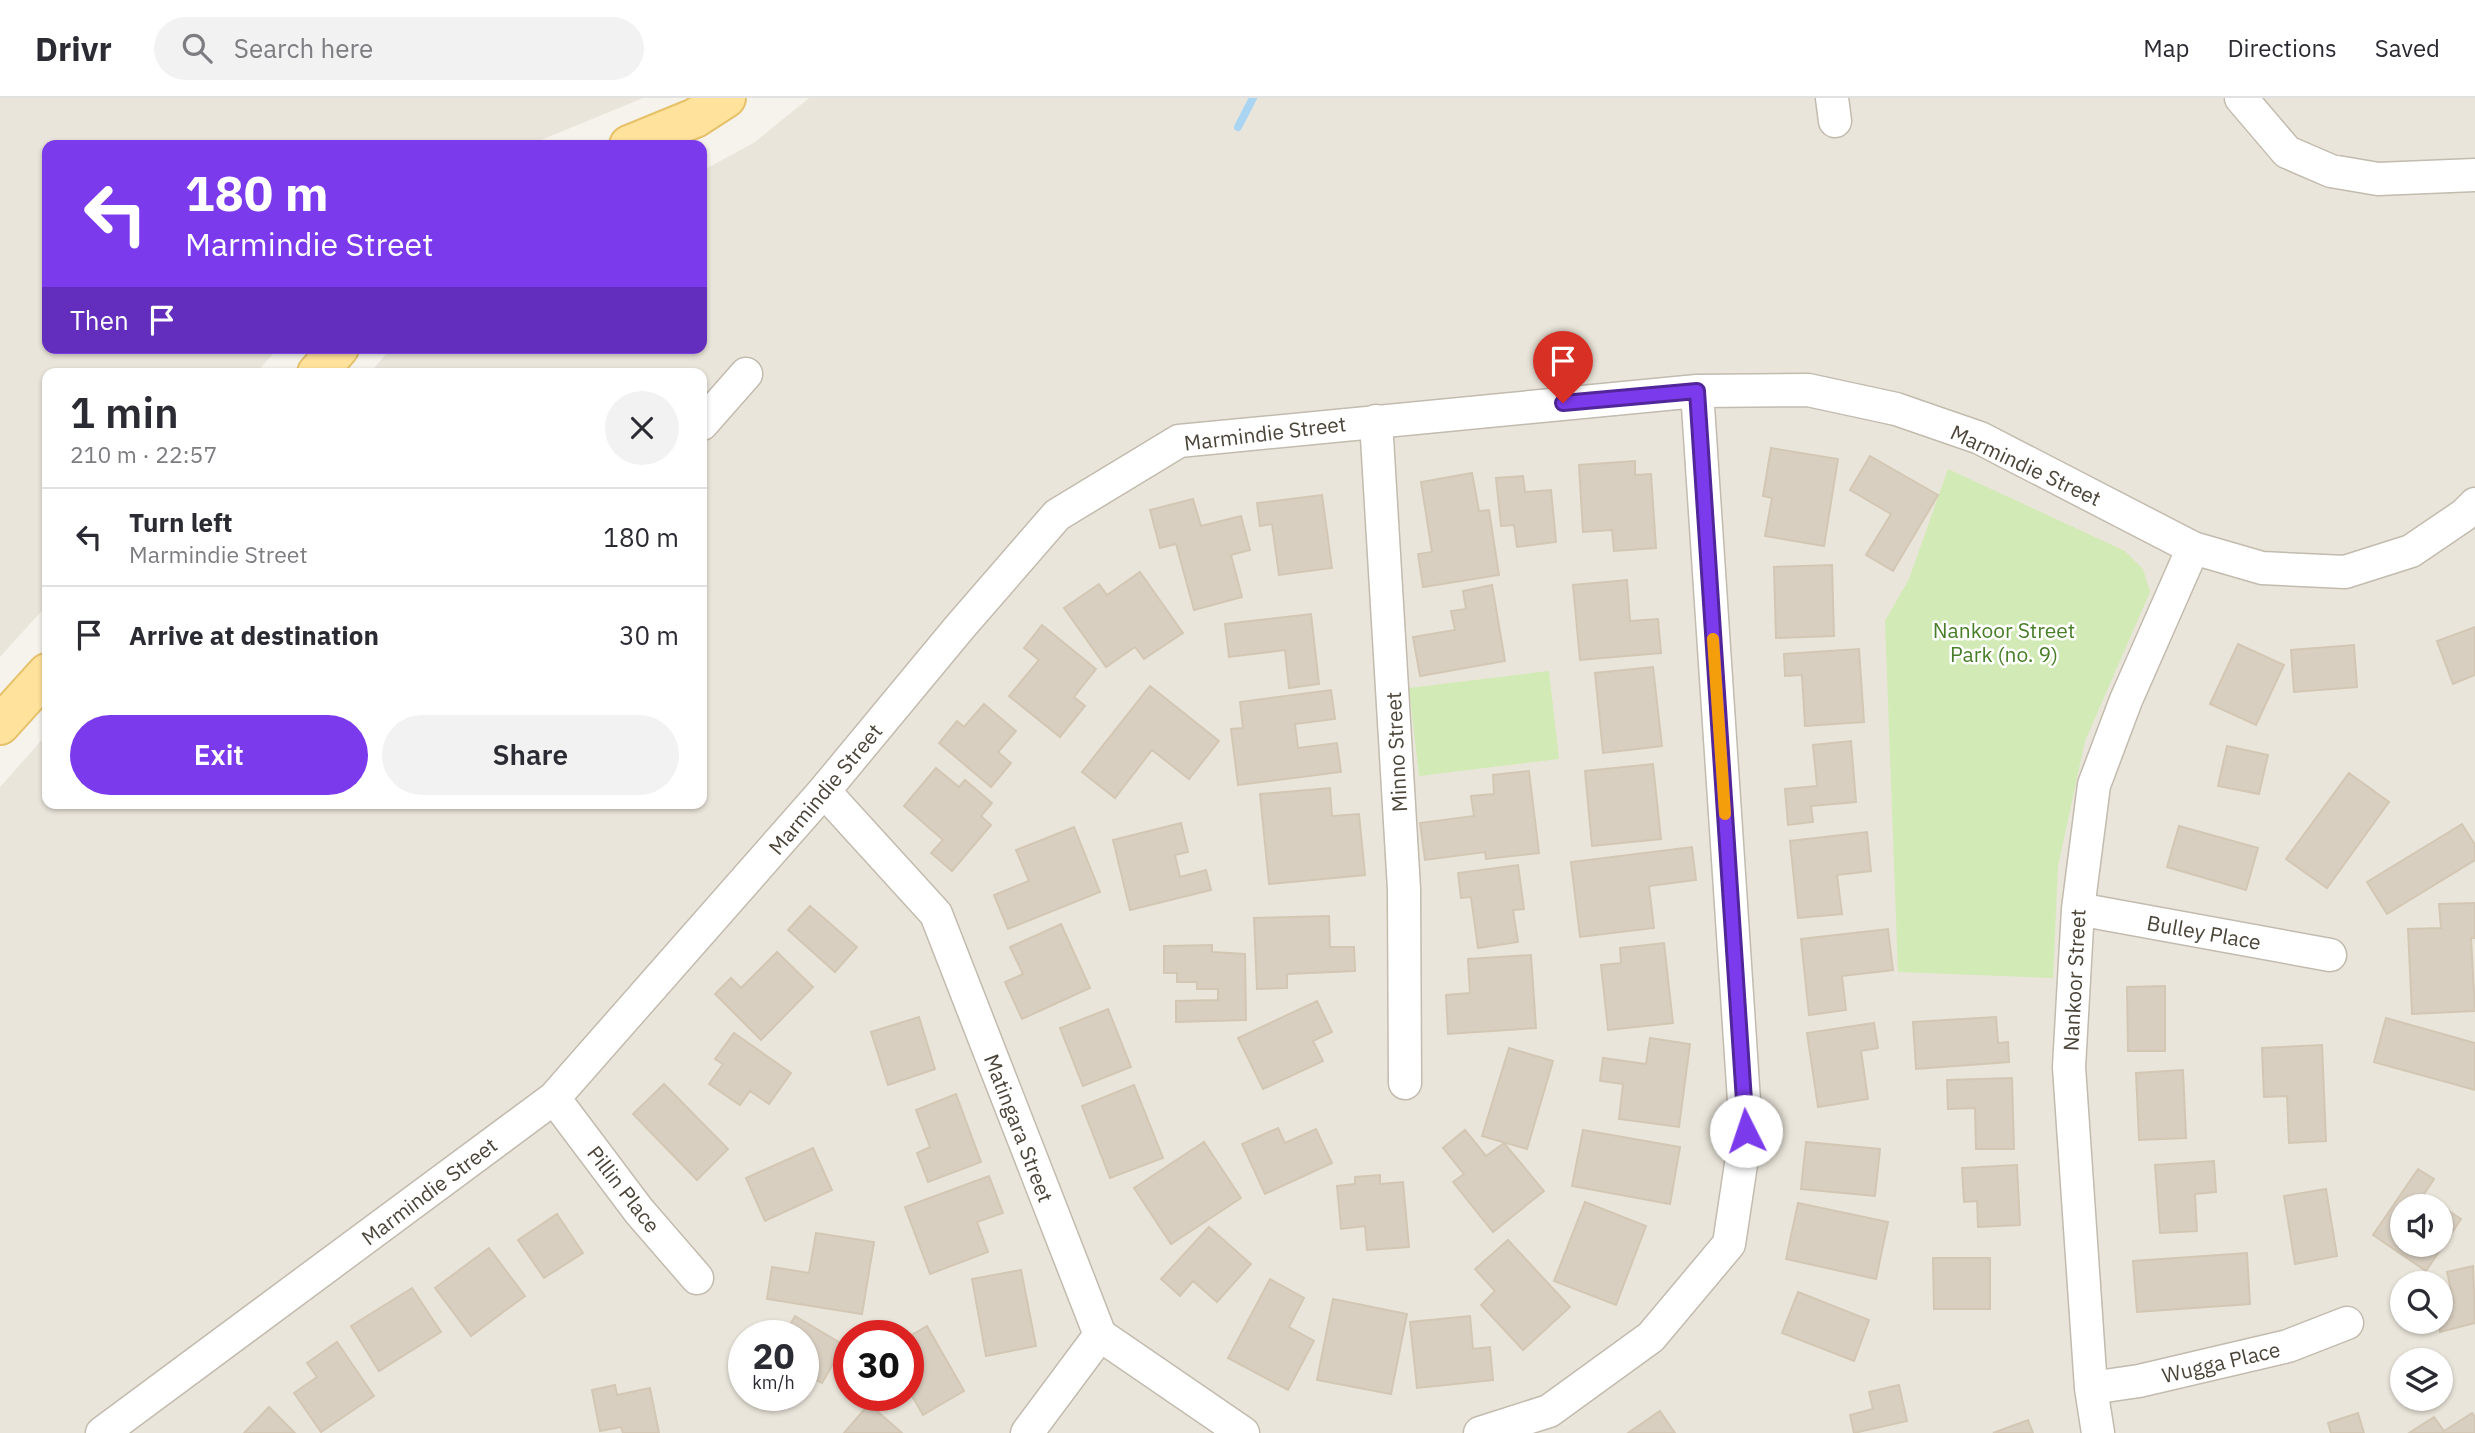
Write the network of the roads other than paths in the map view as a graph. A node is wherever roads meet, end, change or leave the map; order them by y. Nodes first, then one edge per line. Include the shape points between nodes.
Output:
1 (726, 98) edge
2 (2241, 98) edge
3 (641, 140) edge
4 (2475, 175) edge
5 (334, 354) edge
6 (321, 368) edge
7 (746, 374) dead end
8 (1697, 391) junction
9 (707, 418) edge
10 (1376, 421) junction
11 (2475, 504) edge
12 (2193, 548) junction
13 (42, 684) edge
14 (0, 725) edge
15 (824, 791) junction
16 (2078, 909) junction
17 (2330, 955) dead end
18 (1405, 1083) dead end
19 (554, 1098) junction
20 (697, 1278) dead end
21 (2347, 1323) dead end
22 (1100, 1335) junction
23 (2091, 1388) junction
24 (1554, 1422) edge
25 (102, 1433) edge
26 (1027, 1433) edge
27 (1243, 1433) edge
28 (1480, 1433) edge
29 (2098, 1433) edge

1 - 3 main road via 695,118
2 - 4 street via 2287,152 2331,171 2378,179
5 - 6 main road
7 - 9 street
8 - 10 street, Marmindie Street
8 - 12 street, Marmindie Street via 1808,390 1896,409 1980,438
8 - 24 street via 1746,1131 1729,1244 1651,1337
10 - 15 street, Marmindie Street via 1179,441 1057,516
10 - 18 street, Minno Street via 1404,889
11 - 12 street, Marmindie Street via 2412,551 2345,572 2262,568
12 - 16 street, Nankoor Street via 2094,785
13 - 14 main road
15 - 19 street, Marmindie Street
15 - 22 street, Matingara Street via 936,914
16 - 17 street, Bulley Place
16 - 23 street, Nankoor Street via 2069,1067
19 - 20 street, Pillin Place via 639,1211
19 - 25 street, Marmindie Street
21 - 23 street, Wugga Place via 2288,1346
22 - 26 street
22 - 27 street
23 - 29 street, Nankoor Street
24 - 28 street

